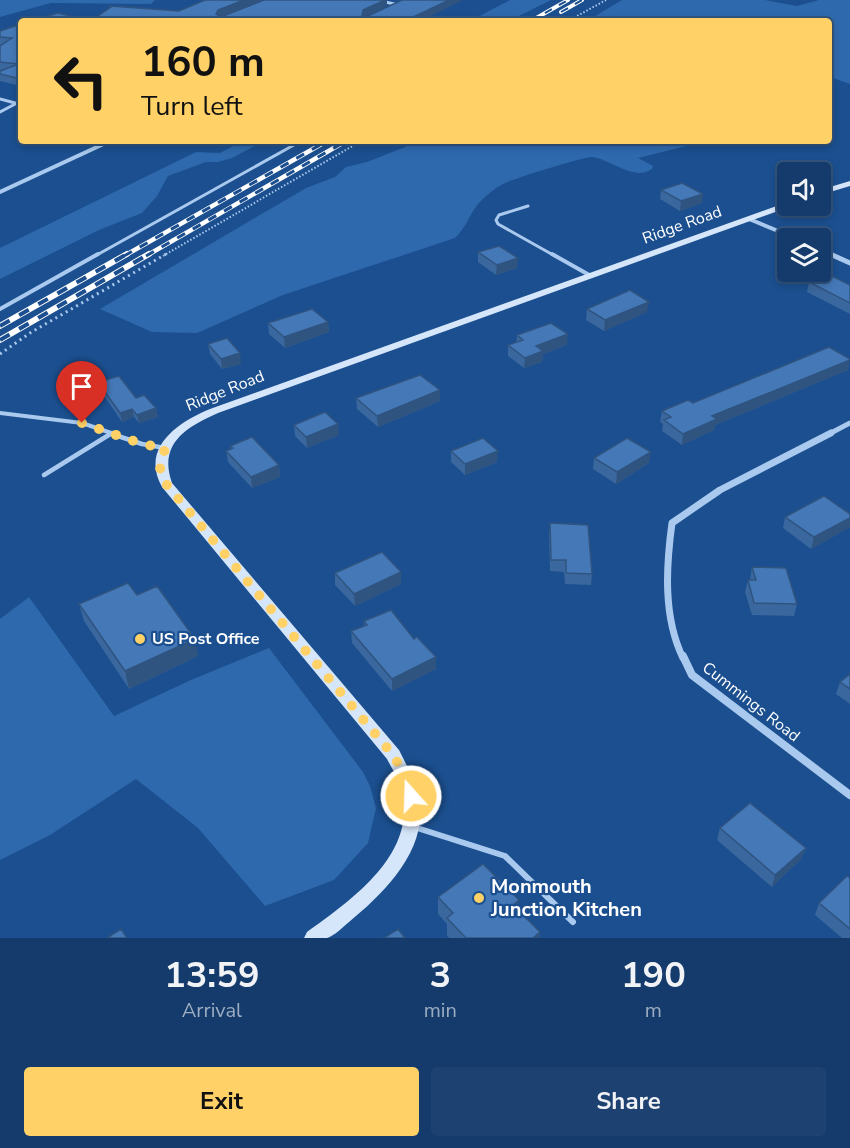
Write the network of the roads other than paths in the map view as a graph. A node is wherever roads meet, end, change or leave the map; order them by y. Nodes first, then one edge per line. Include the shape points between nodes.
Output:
1 (376, 0) edge
2 (390, 9) edge
3 (0, 99) edge
4 (18, 102) edge
5 (18, 103) edge
6 (0, 112) edge
7 (104, 144) edge
8 (296, 144) edge
9 (850, 183) edge
10 (831, 189) edge
11 (0, 192) edge
12 (528, 206) dead end
13 (777, 209) edge
14 (748, 219) junction
15 (777, 231) edge
16 (831, 254) edge
17 (850, 262) edge
18 (591, 276) junction
19 (0, 309) edge
20 (0, 413) edge
21 (850, 423) edge
22 (112, 433) junction
23 (165, 448) junction
24 (44, 475) dead end
25 (850, 795) edge
26 (411, 826) junction
27 (573, 922) dead end
28 (313, 938) edge

1 - 2 street via 399,5
3 - 4 street
5 - 6 street
7 - 11 street
8 - 19 lane
9 - 10 street
12 - 18 lane via 500,216 498,224
13 - 14 street, Ridge Road
14 - 15 street
14 - 18 street, Ridge Road
16 - 17 street
18 - 23 street, Ridge Road via 206,414 179,430
20 - 22 lane via 58,419
21 - 25 street, Cummings Road via 720,490 672,523 666,567 674,639 692,675
22 - 23 lane
22 - 24 lane
23 - 26 street via 160,468 166,484 399,765 411,796
26 - 27 lane via 505,856
26 - 28 street via 391,872 348,914

